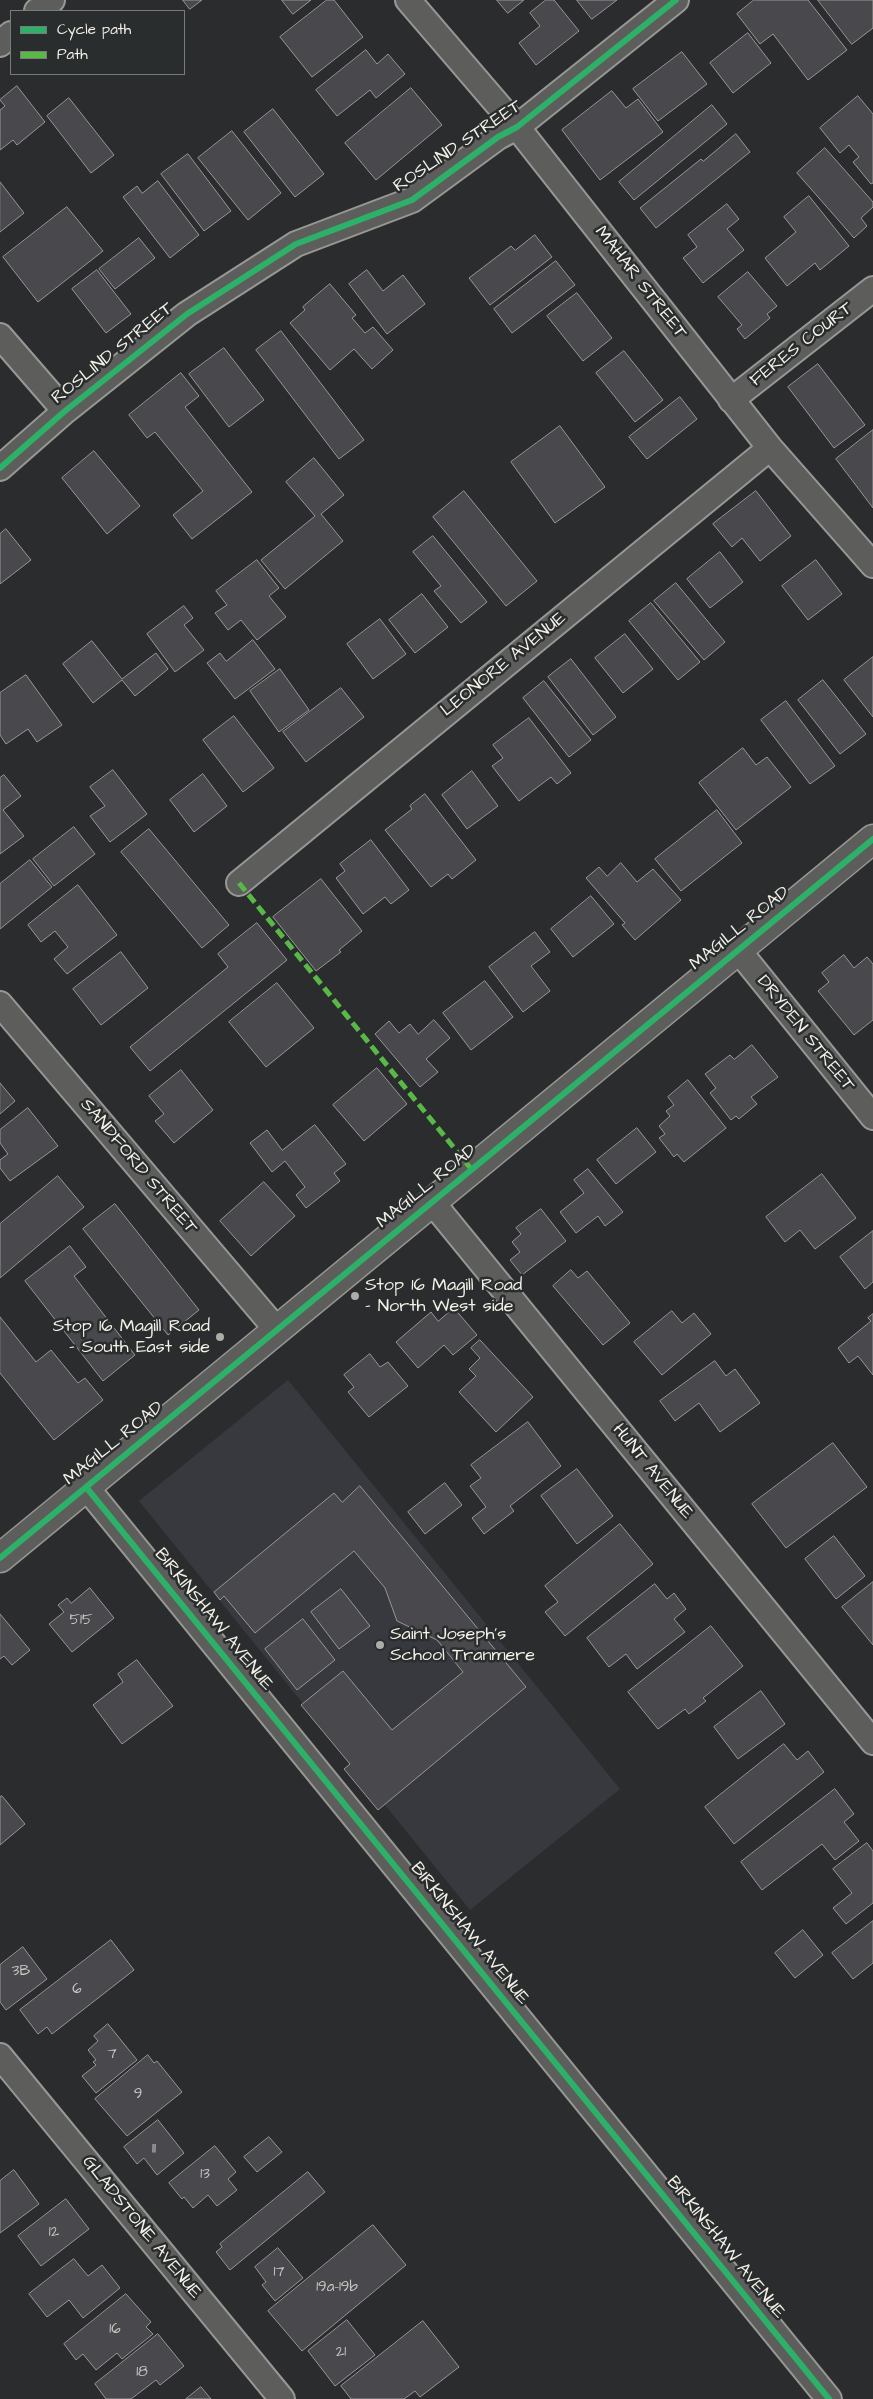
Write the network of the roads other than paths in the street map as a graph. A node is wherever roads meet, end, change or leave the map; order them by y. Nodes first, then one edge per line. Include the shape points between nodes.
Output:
1 (52, 0) edge
2 (408, 0) edge
3 (676, 0) edge
4 (38, 10) edge
5 (10, 35) edge
6 (0, 44) edge
7 (517, 127) junction
8 (873, 289) edge
9 (0, 336) edge
10 (731, 400) junction
11 (65, 411) junction
12 (770, 448) junction
13 (0, 468) edge
14 (873, 565) edge
15 (873, 839) edge
16 (239, 883) dead end
17 (738, 950) junction
18 (2, 1011) edge
19 (873, 1117) edge
20 (432, 1202) junction
21 (277, 1330) junction
22 (86, 1487) junction
23 (0, 1558) edge
24 (873, 1742) edge
25 (0, 2056) edge
26 (282, 2399) edge
27 (829, 2399) edge

1 - 4 street
2 - 7 street, MAHAR STREET
3 - 7 street, ROSLIND STREET
5 - 6 street
7 - 10 street, MAHAR STREET
7 - 11 street, ROSLIND STREET via 498,137 412,200 296,244 187,314
8 - 10 street, FERES COURT
9 - 11 street
10 - 12 street, MAHAR STREET
11 - 13 street, ROSLIND STREET
12 - 14 street, MAHAR STREET
12 - 16 street, LEONORE AVENUE
15 - 17 main road, MAGILL ROAD
17 - 19 street, DRYDEN STREET
17 - 20 main road, MAGILL ROAD
18 - 21 street, SANDFORD STREET
20 - 21 main road, MAGILL ROAD
20 - 24 street, HUNT AVENUE
21 - 22 main road, MAGILL ROAD
22 - 23 main road, MAGILL ROAD
22 - 27 street, BIRKINSHAW AVENUE
25 - 26 street, GLADSTONE AVENUE

